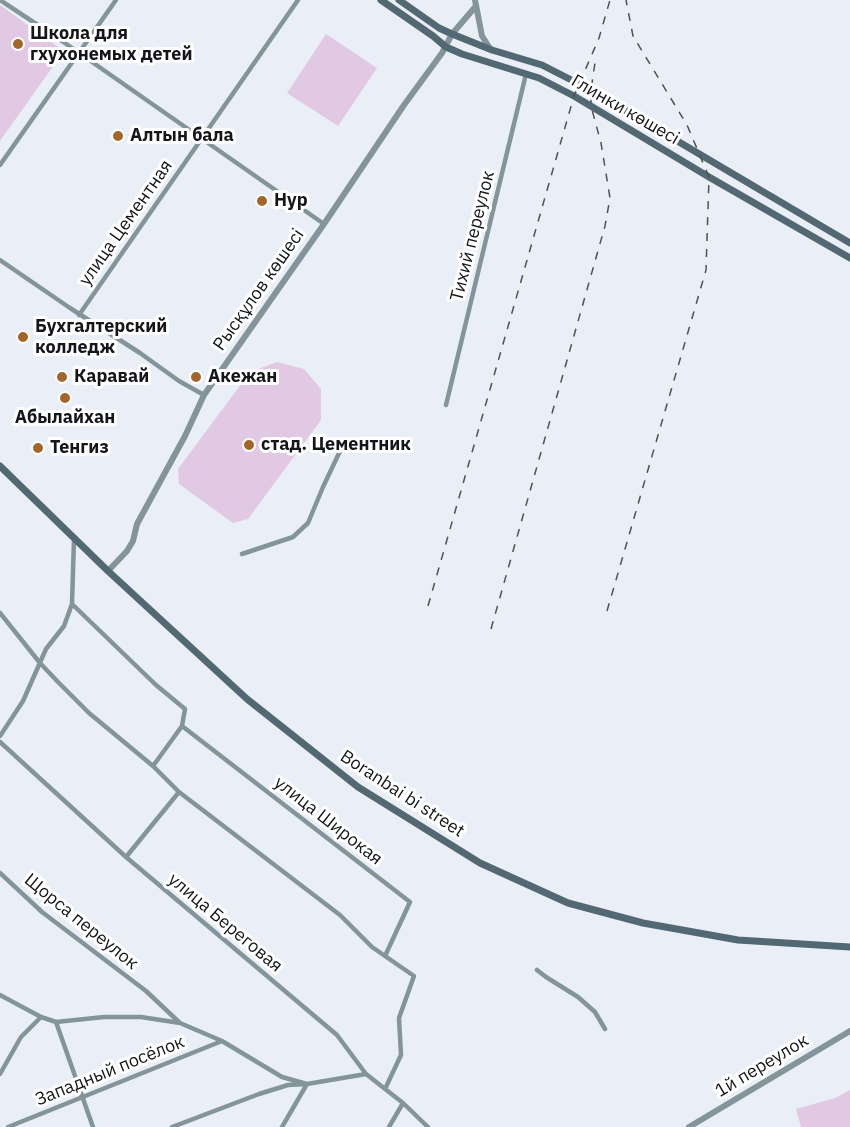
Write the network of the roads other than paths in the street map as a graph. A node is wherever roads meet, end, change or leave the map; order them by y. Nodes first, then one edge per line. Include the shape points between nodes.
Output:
1 (0, 0) edge
2 (116, 0) edge
3 (298, 0) edge
4 (381, 0) edge
5 (399, 0) edge
6 (475, 3) edge
7 (452, 34) junction
8 (446, 47) junction
9 (492, 50) junction
10 (79, 54) junction
11 (548, 68) junction
12 (526, 74) junction
13 (543, 81) junction
14 (201, 138) junction
15 (0, 165) edge
16 (768, 195) junction
17 (763, 208) junction
18 (324, 224) junction
19 (850, 243) edge
20 (850, 258) edge
21 (0, 260) edge
22 (80, 315) junction
23 (204, 395) junction
24 (447, 405) dead end
25 (353, 442) dead end
26 (0, 466) edge
27 (74, 539) junction
28 (242, 554) dead end
29 (108, 571) junction
30 (72, 604) junction
31 (0, 613) edge
32 (40, 663) junction
33 (182, 726) junction
34 (0, 736) edge
35 (0, 742) edge
36 (153, 766) junction
37 (179, 792) junction
38 (126, 857) junction
39 (0, 873) edge
40 (850, 947) edge
41 (385, 956) junction
42 (537, 970) dead end
43 (0, 995) edge
44 (42, 1017) junction
45 (56, 1022) junction
46 (180, 1023) junction
47 (605, 1029) dead end
48 (850, 1031) edge
49 (222, 1041) junction
50 (0, 1074) edge
51 (366, 1074) junction
52 (308, 1083) junction
53 (385, 1089) junction
54 (82, 1097) junction
55 (403, 1103) junction
56 (389, 1126) edge
57 (8, 1127) edge
58 (93, 1127) edge
59 (172, 1127) edge
60 (282, 1127) edge
61 (428, 1127) edge
62 (689, 1127) edge

1 - 10 street
2 - 10 street
3 - 14 street, улица Цементная
4 - 8 main road, Глинки көшесі
5 - 7 main road, Глинки көшесі
6 - 7 street, Рысқұлов көшесі
6 - 9 street via 482,36
7 - 8 street, Рысқұлов көшесі
7 - 9 main road, Глинки көшесі
8 - 12 main road, Глинки көшесі
8 - 18 street, Рысқұлов көшесі
9 - 11 main road, Глинки көшесі
10 - 14 street
10 - 15 street
11 - 13 street
11 - 16 main road, Глинки көшесі
12 - 13 main road, Глинки көшесі
12 - 24 street, Тихий переулок
13 - 17 main road, Глинки көшесі
14 - 18 street
14 - 22 street, улица Цементная
16 - 17 street
16 - 19 main road, Глинки көшесі
17 - 20 main road, Глинки көшесі
18 - 23 street, Рысқұлов көшесі
21 - 22 street
22 - 23 street
23 - 29 street, Рысқұлов көшесі via 137,524 133,541
25 - 28 street via 341,449 308,523 293,537
26 - 27 main road, Boranbai bi street
27 - 29 main road, Boranbai bi street
27 - 30 street
29 - 40 main road, Boranbai bi street via 247,699 358,787 480,863 568,903 643,923 738,940
30 - 32 street via 64,626
30 - 33 street via 185,709
31 - 32 street
32 - 34 street via 23,701
32 - 36 street via 89,713
33 - 36 street
33 - 41 street, улица Широкая via 410,902
35 - 38 street, улица Береговая
36 - 37 street
37 - 38 street
37 - 41 street via 340,915
38 - 51 street, улица Береговая via 337,1035
39 - 46 street, Щорса переулок via 42,912 146,991
41 - 53 street via 414,976 399,1018 401,1055
42 - 47 street via 578,997 595,1012
43 - 44 street
44 - 45 street
44 - 50 street via 21,1037
45 - 46 street via 132,1017
45 - 54 street
46 - 49 street
48 - 62 street, 1й переулок
49 - 52 street via 282,1077
49 - 54 street, Западный посёлок
51 - 52 street
51 - 53 street, улица Береговая
52 - 59 street via 259,1094
52 - 60 street
53 - 55 street, улица Береговая
54 - 57 street, Западный посёлок
54 - 58 street
55 - 56 street
55 - 61 street, улица Береговая

